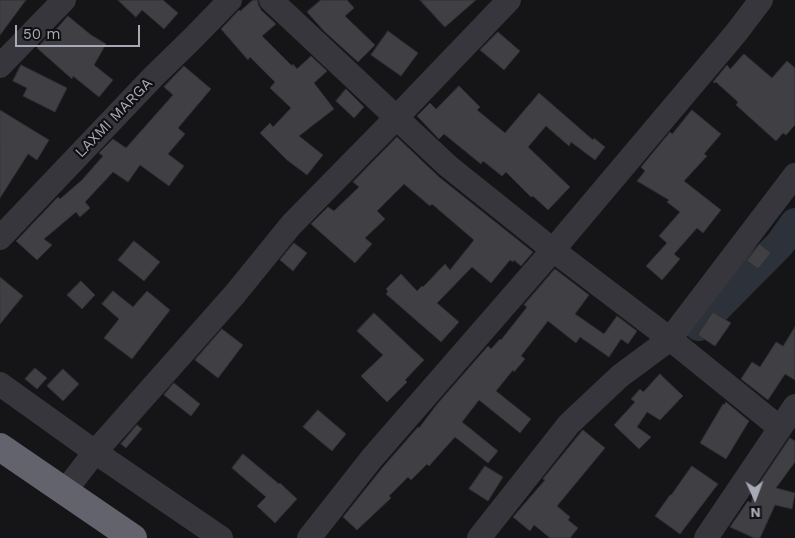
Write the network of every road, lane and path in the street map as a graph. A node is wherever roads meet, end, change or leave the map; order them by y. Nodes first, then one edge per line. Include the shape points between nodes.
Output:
1 (64, 0) edge
2 (230, 0) edge
3 (270, 0) edge
4 (509, 0) edge
5 (761, 0) edge
6 (0, 66) edge
7 (396, 118) junction
8 (795, 175) edge
9 (0, 238) edge
10 (553, 250) junction
11 (670, 339) junction
12 (0, 384) edge
13 (795, 406) edge
14 (780, 428) junction
15 (0, 447) edge
16 (95, 452) junction
17 (65, 491) junction
18 (133, 538) edge
19 (221, 538) edge
20 (310, 538) edge
21 (478, 538) edge
22 (706, 538) edge

1 - 6 street
2 - 9 street, LAXMI MARGA
3 - 7 street
4 - 7 street
5 - 10 street
7 - 10 street via 448,166
7 - 16 street via 291,225 235,294
8 - 11 street
10 - 11 street
10 - 20 street via 372,458
11 - 14 street
11 - 21 street via 620,376 569,424
12 - 16 street
13 - 14 street
14 - 22 street
15 - 17 highway
16 - 17 street
16 - 19 street
17 - 18 highway

